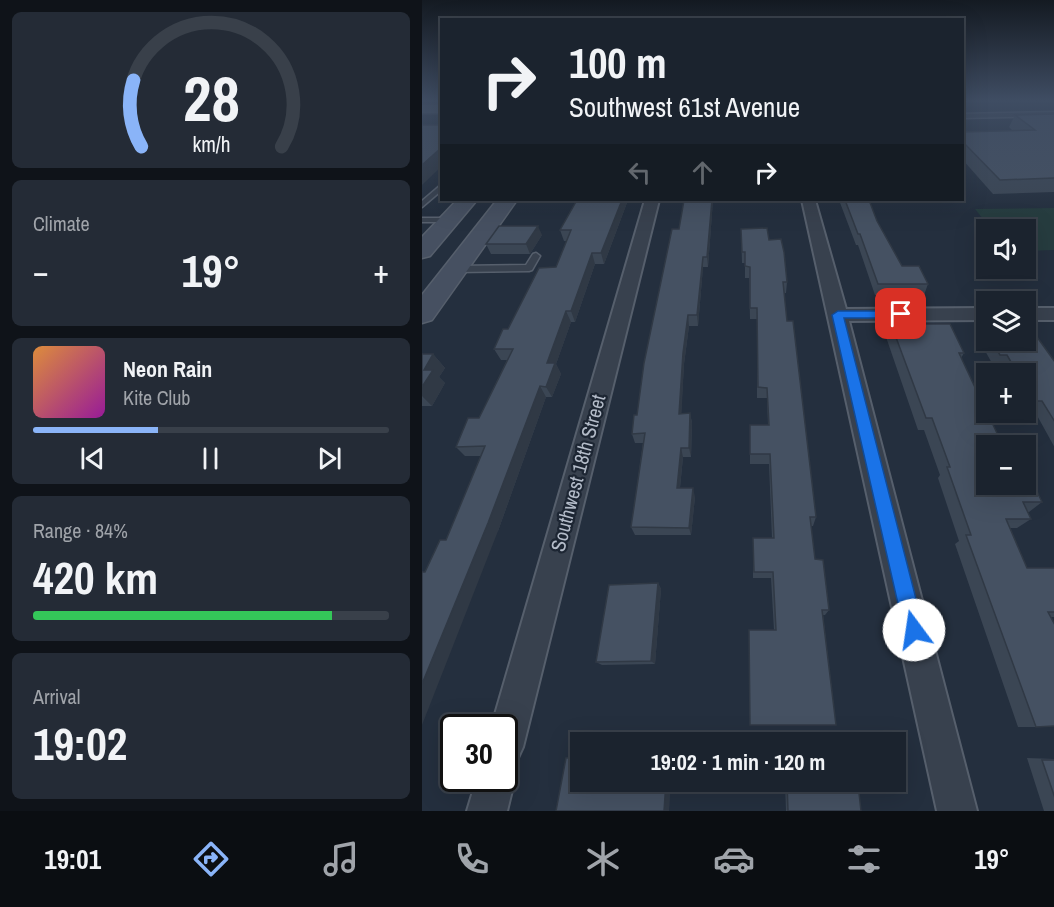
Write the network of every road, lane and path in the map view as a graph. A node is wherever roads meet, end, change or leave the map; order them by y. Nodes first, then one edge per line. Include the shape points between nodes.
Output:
1 (440, 188) edge
2 (466, 201) edge
3 (506, 201) edge
4 (652, 201) edge
5 (808, 201) edge
6 (422, 205) edge
7 (448, 219) junction
8 (422, 220) edge
9 (422, 251) edge
10 (536, 256) dead end
11 (457, 268) junction
12 (422, 314) edge
13 (976, 314) edge
14 (1036, 314) edge
15 (838, 315) junction
16 (1054, 315) edge
17 (513, 714) edge
18 (492, 792) edge
19 (487, 811) edge
20 (957, 811) edge

1 - 6 lane
2 - 7 main road
3 - 11 main road
4 - 17 street, Southwest 18th Street
5 - 15 street
7 - 8 lane
7 - 9 main road
10 - 11 lane via 529,268
11 - 12 main road
13 - 15 street
14 - 16 street
15 - 20 street
18 - 19 street

